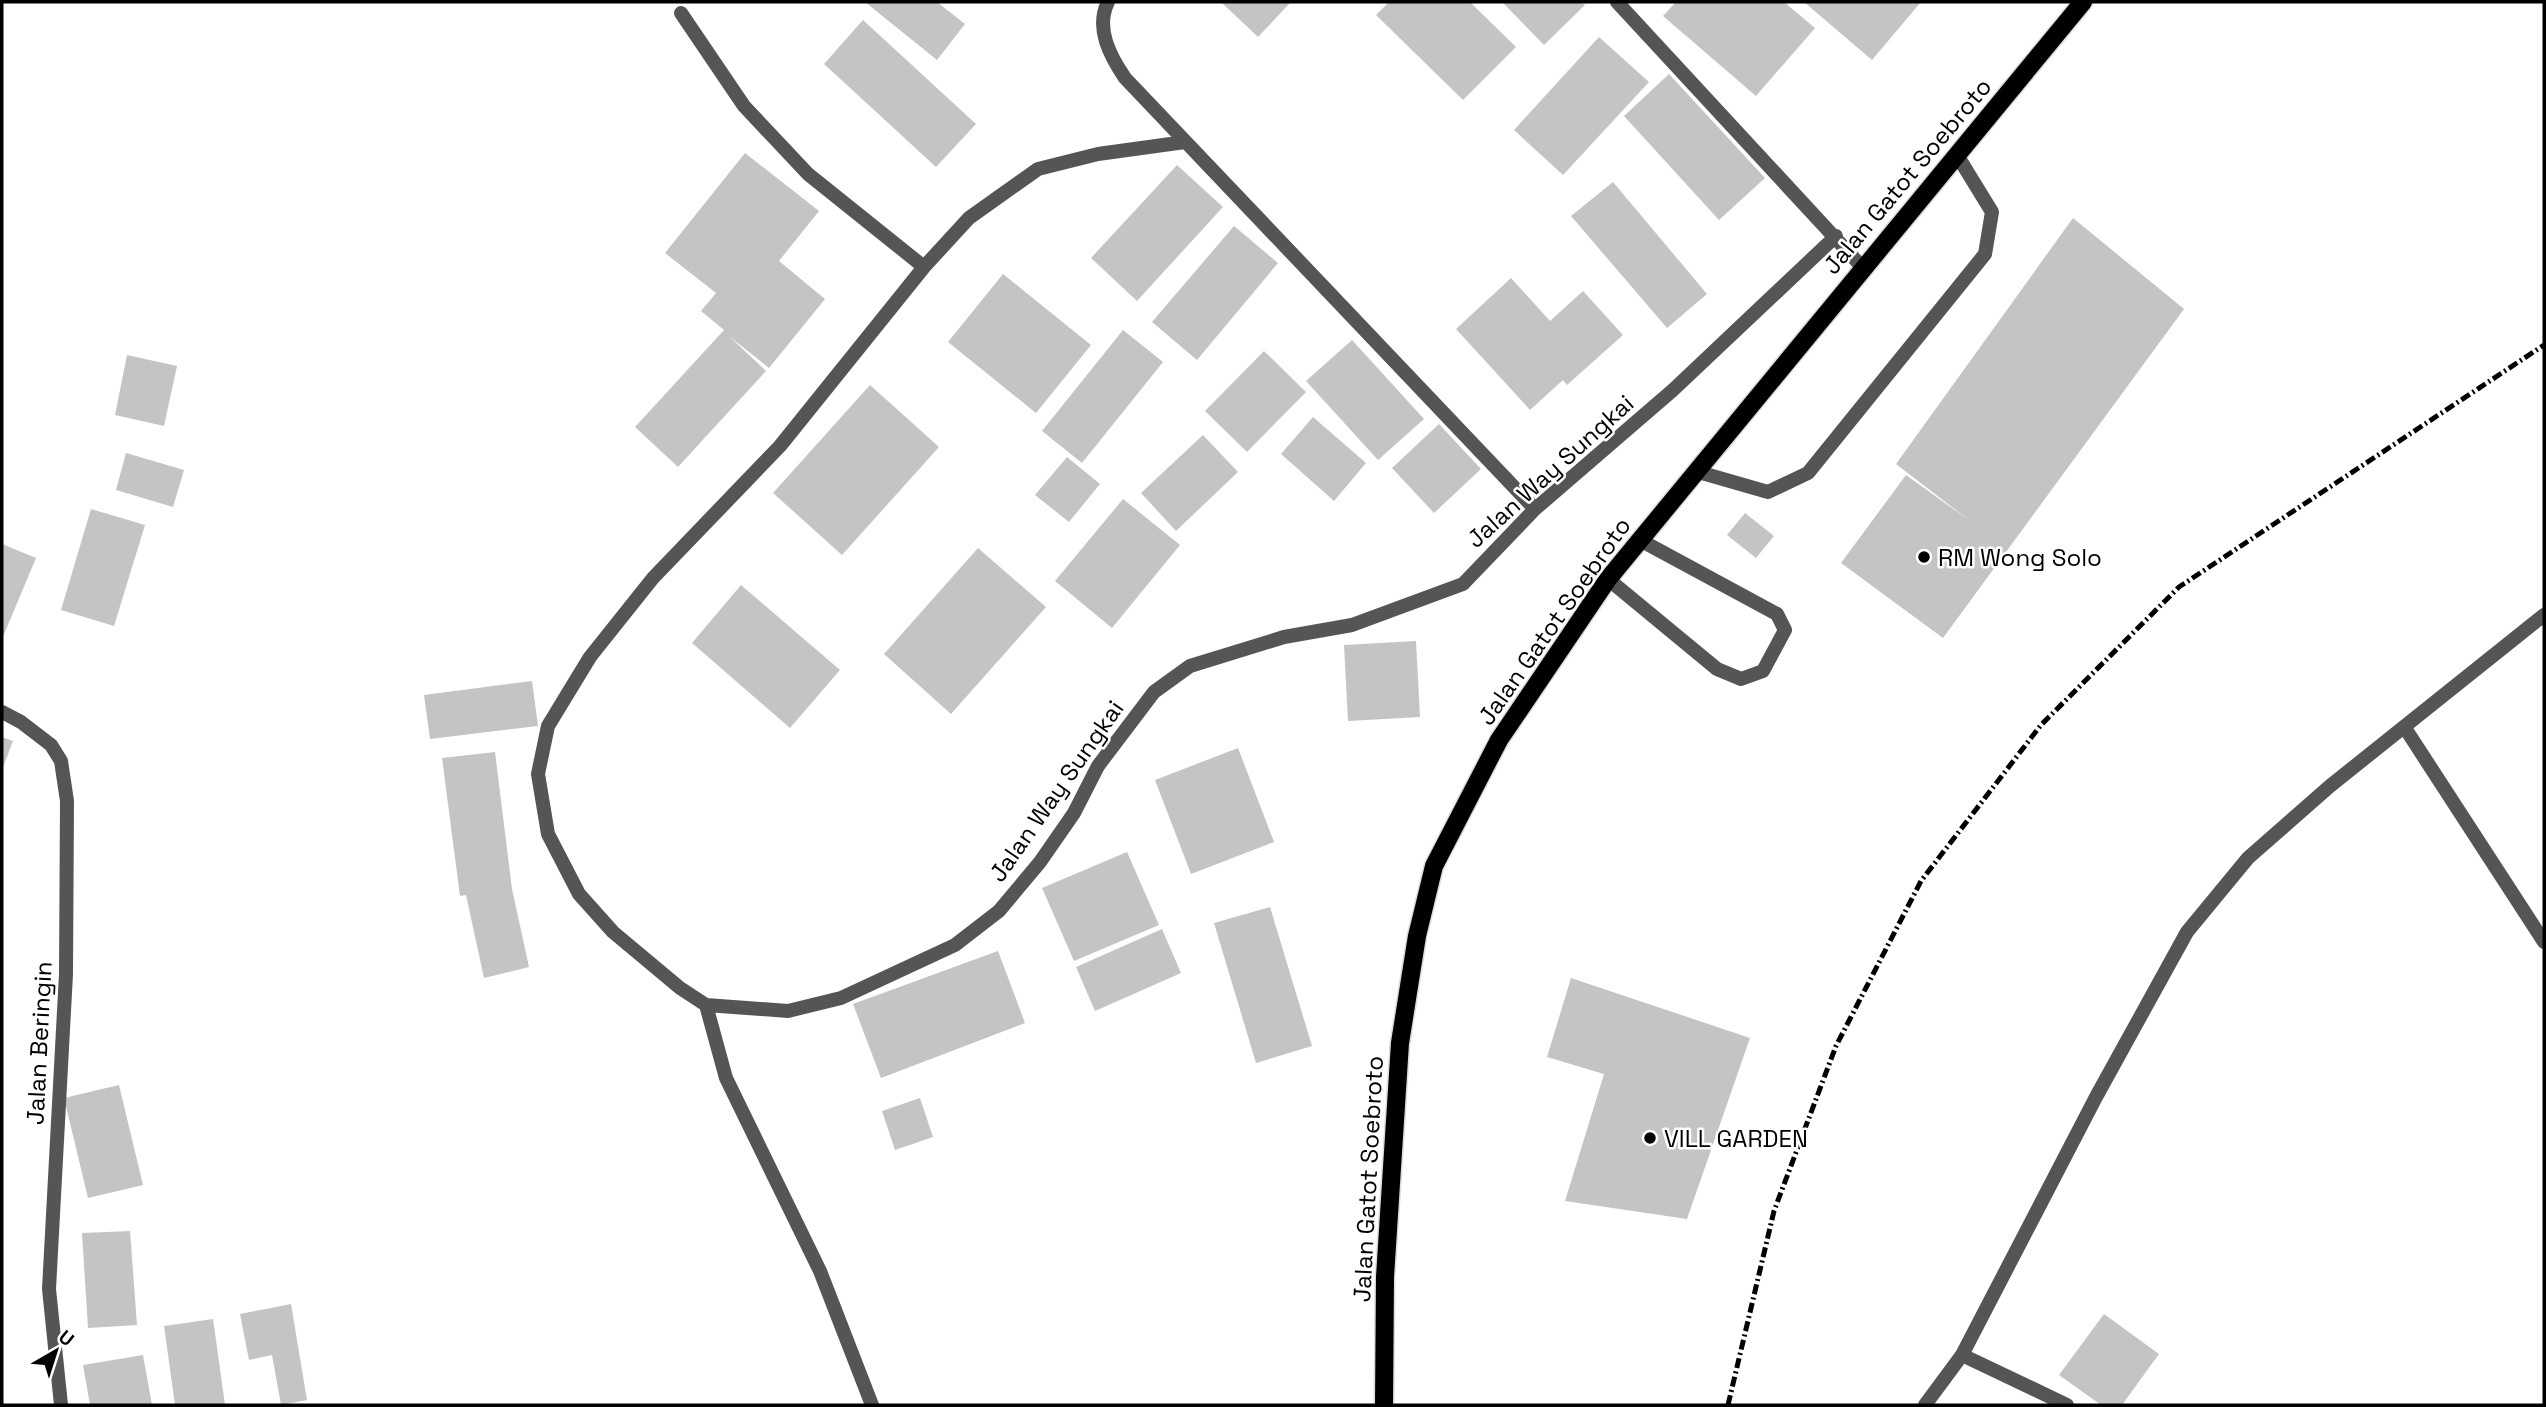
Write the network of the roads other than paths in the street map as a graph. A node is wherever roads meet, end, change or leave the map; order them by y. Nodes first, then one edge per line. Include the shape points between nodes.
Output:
1 (1108, 2) edge
2 (1617, 2) edge
3 (2083, 2) edge
4 (681, 13) dead end
5 (1185, 142) junction
6 (1957, 155) junction
7 (1836, 236) junction
8 (924, 267) junction
9 (1863, 268) junction
10 (1695, 471) junction
11 (1535, 509) junction
12 (1640, 540) junction
13 (1608, 579) junction
14 (2544, 615) edge
15 (2, 712) edge
16 (2405, 728) junction
17 (2544, 942) edge
18 (706, 1005) junction
19 (1962, 1354) junction
20 (61, 1405) edge
21 (872, 1405) edge
22 (1384, 1405) edge
23 (1925, 1405) edge
24 (2067, 1405) edge

1 - 5 street via 1103,11 1109,54 1125,78
2 - 7 street
3 - 6 main road, Jalan Gatot Soebroto
4 - 8 street via 744,106 808,174
5 - 8 street, Jalan Way Sungkai via 1038,169 969,218
5 - 11 street
6 - 9 main road, Jalan Gatot Soebroto
6 - 10 street via 1992,212 1986,254 1808,473 1768,492
7 - 9 street
7 - 11 street, Jalan Way Sungkai via 1673,390
8 - 18 street, Jalan Way Sungkai via 780,446 653,578 590,657 548,726 538,774 548,834 579,894 613,932
9 - 10 main road, Jalan Gatot Soebroto
10 - 12 main road, Jalan Gatot Soebroto
11 - 18 street, Jalan Way Sungkai via 1463,584 1352,625 1284,637 1190,666 1154,692 1098,765 1074,813 1040,862 999,911 955,945 841,998 788,1011
12 - 13 main road, Jalan Gatot Soebroto
12 - 13 street via 1777,614 1785,630 1763,671 1741,679 1717,669
13 - 22 main road, Jalan Gatot Soebroto via 1499,740 1434,866 1400,1043 1385,1277
14 - 16 street
15 - 20 street, Jalan Beringin via 51,745 61,761 66,801 66,974 49,1290
16 - 17 street
16 - 19 street via 2248,858 2187,932
18 - 21 street via 726,1078 820,1271
19 - 23 street
19 - 24 street

